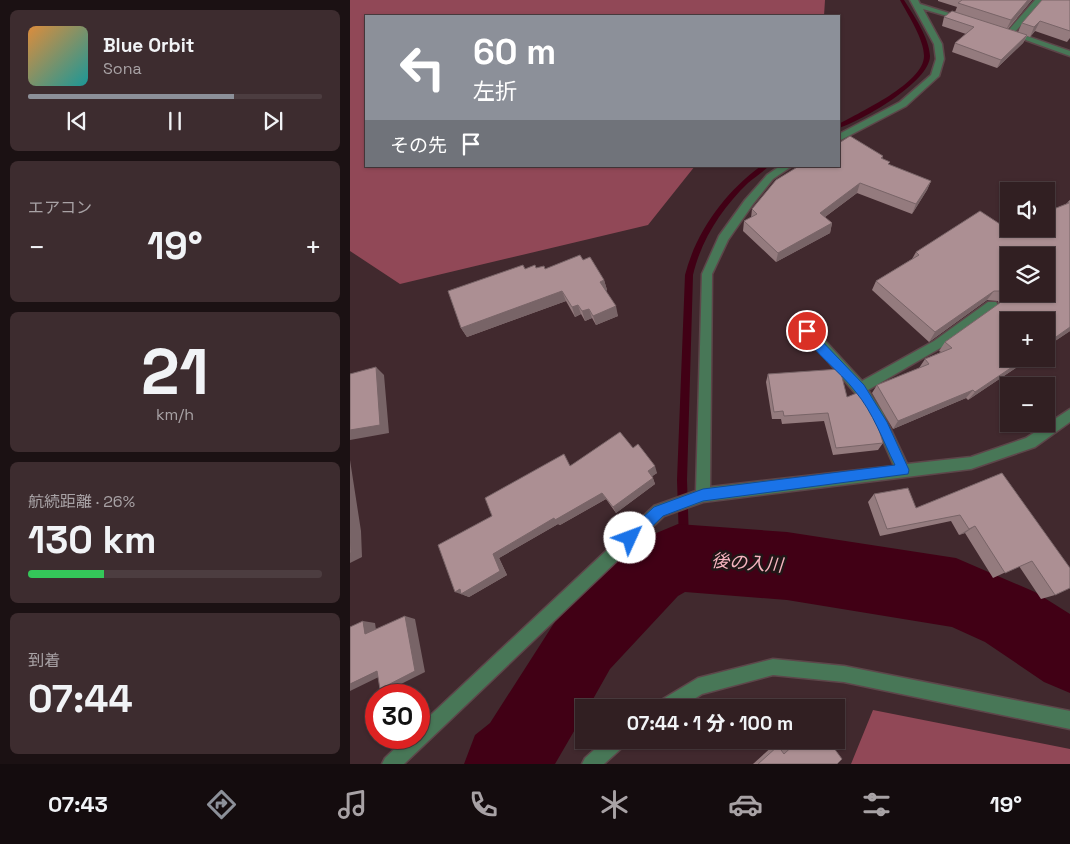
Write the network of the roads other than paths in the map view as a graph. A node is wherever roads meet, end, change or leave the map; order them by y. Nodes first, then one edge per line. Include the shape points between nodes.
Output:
1 (1039, 0) edge
2 (915, 2) edge
3 (969, 20) edge
4 (1002, 30) edge
5 (1010, 33) junction
6 (1070, 54) edge
7 (840, 137) edge
8 (785, 167) edge
9 (992, 305) edge
10 (800, 321) dead end
11 (860, 388) junction
12 (1070, 415) edge
13 (903, 470) junction
14 (698, 497) junction
15 (678, 699) edge
16 (1070, 720) edge
17 (608, 749) edge
18 (391, 764) edge
19 (591, 764) edge

1 - 5 street
2 - 3 street
2 - 7 street via 938,44 940,59 935,76 903,104
4 - 5 street
5 - 6 street
8 - 14 street via 770,177 749,202 723,239 707,274
9 - 11 street via 938,344
10 - 11 street
11 - 13 street via 883,426
12 - 13 street via 1030,443 971,463
13 - 14 street
14 - 18 street via 659,511
15 - 16 street via 698,686 773,668 844,674
17 - 19 street

